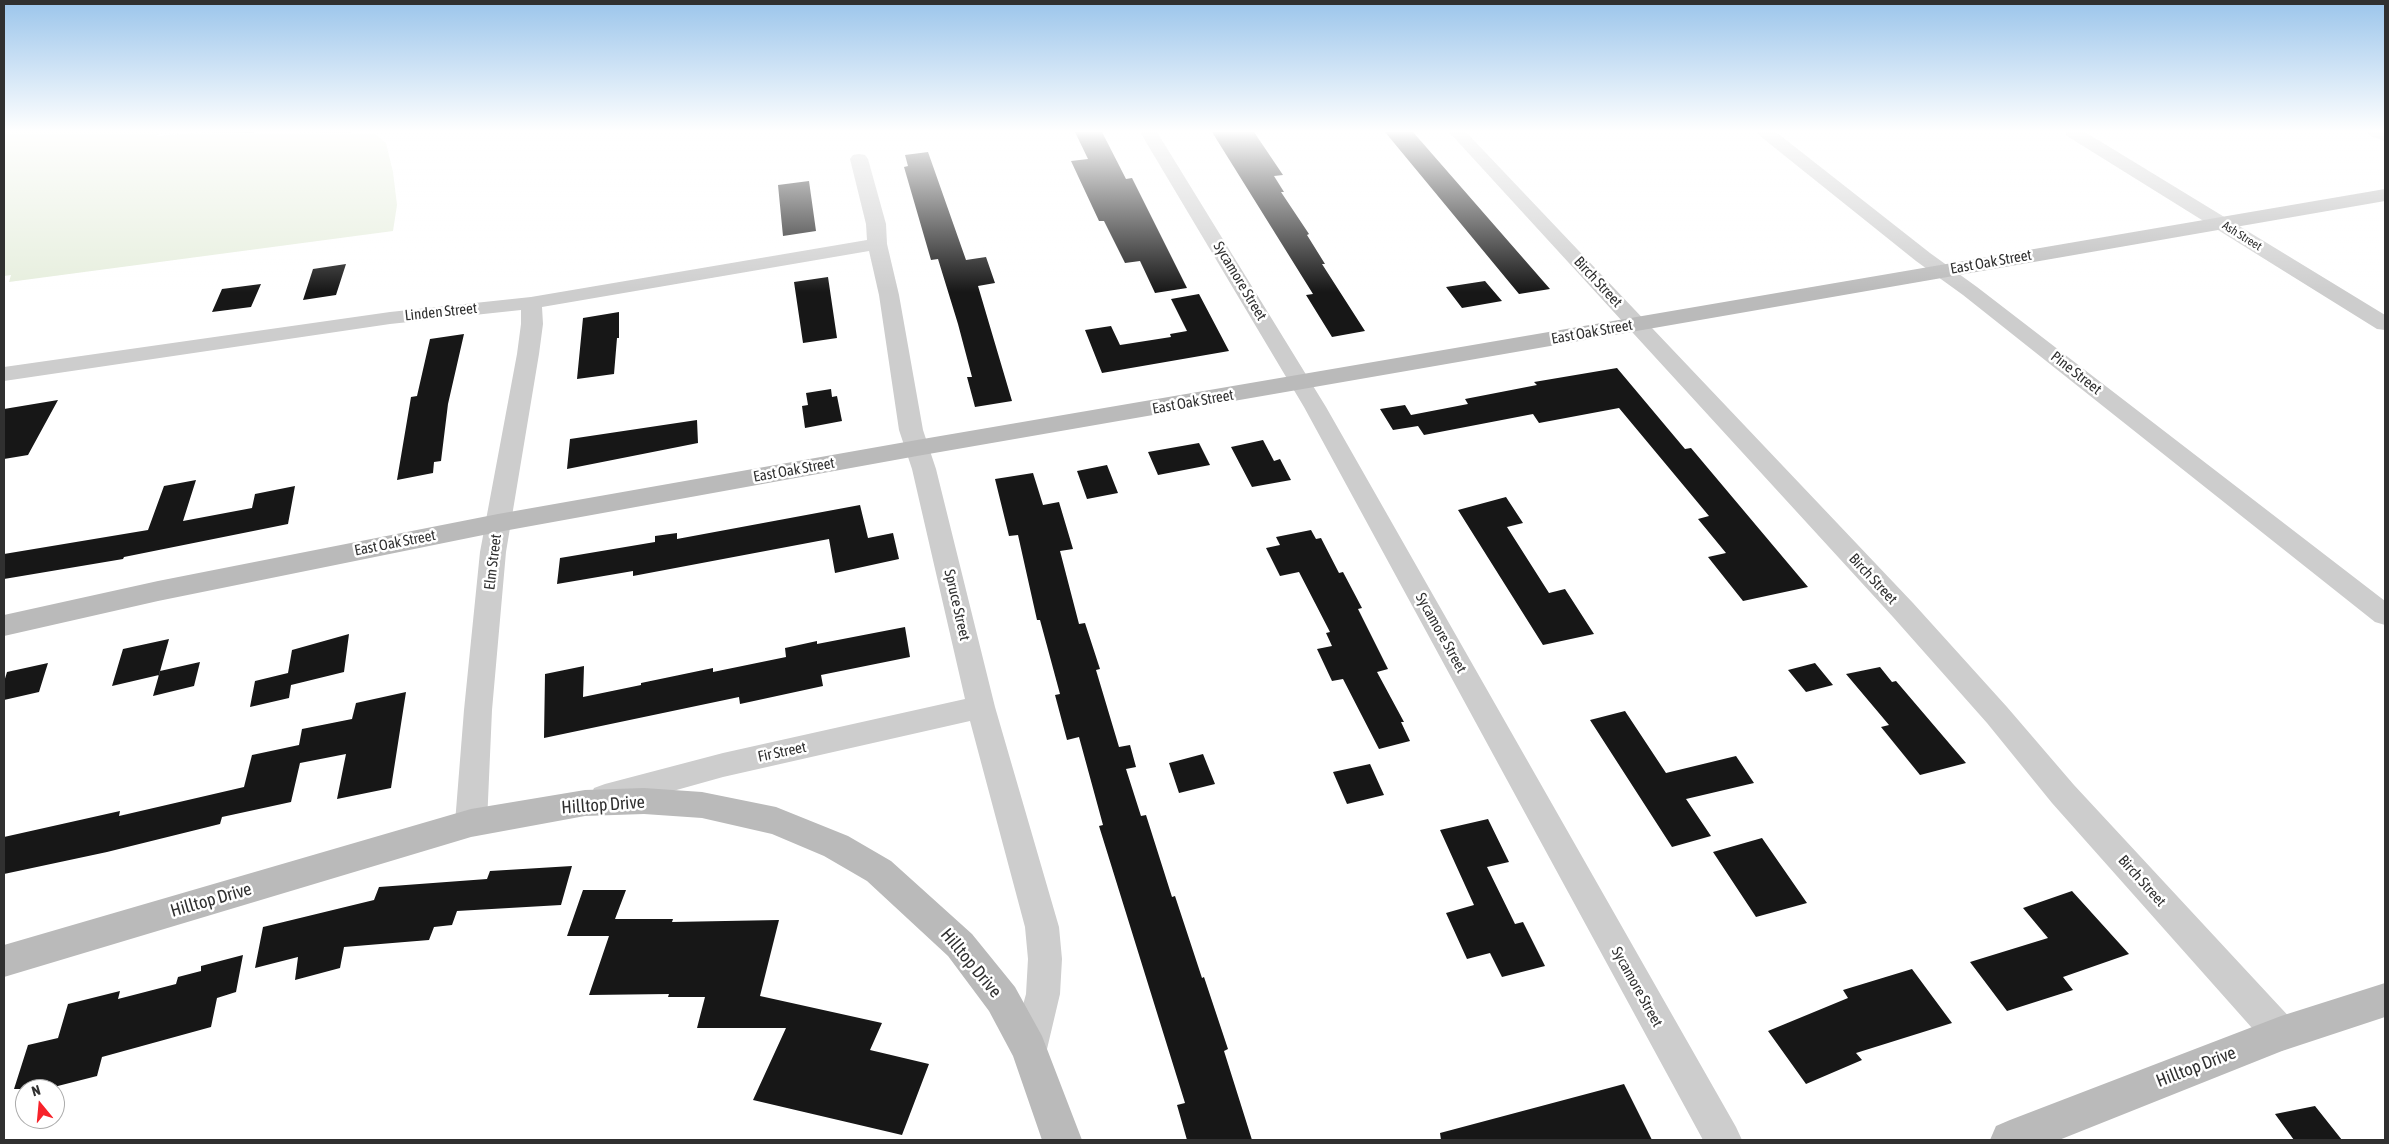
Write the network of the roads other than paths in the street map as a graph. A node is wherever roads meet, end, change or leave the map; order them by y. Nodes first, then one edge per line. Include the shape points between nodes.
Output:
1 (866, 185) edge
2 (1181, 185) edge
3 (1506, 185) edge
4 (1834, 185) edge
5 (2160, 185) edge
6 (2385, 195) edge
7 (2220, 222) junction
8 (877, 244) junction
9 (1942, 271) junction
10 (532, 303) junction
11 (1637, 324) junction
12 (2385, 324) edge
13 (4, 374) edge
14 (1301, 383) junction
15 (917, 448) junction
16 (498, 523) junction
17 (2385, 615) edge
18 (4, 626) edge
19 (981, 708) junction
20 (585, 803) junction
21 (471, 823) junction
22 (4, 961) edge
23 (2385, 1000) edge
24 (2281, 1034) junction
25 (1029, 1049) junction
26 (1062, 1140) edge
27 (1723, 1140) edge
28 (2010, 1140) edge

1 - 8 street, Spruce Street via 876,224
2 - 14 street, Sycamore Street
3 - 11 street, Birch Street
4 - 9 street, Pine Street
5 - 7 street, Ash Street
6 - 7 street, East Oak Street
7 - 9 street, East Oak Street
7 - 12 street, Ash Street
8 - 10 street, Linden Street
8 - 15 street, Spruce Street
9 - 11 street, East Oak Street
9 - 17 street, Pine Street
10 - 13 street, Linden Street via 390,318
10 - 16 street, Elm Street via 528,354
11 - 14 street, East Oak Street
11 - 24 street, Birch Street via 1903,610 1998,715 2063,794
14 - 15 street, East Oak Street
14 - 27 street, Sycamore Street
15 - 16 street, East Oak Street
15 - 19 street, Spruce Street
16 - 18 street, East Oak Street via 158,591
16 - 21 street, Elm Street via 484,639
19 - 20 street, Fir Street via 723,765
19 - 25 street, Spruce Street via 1042,927 1045,959 1043,994
20 - 21 street, Hilltop Drive
20 - 25 street, Hilltop Drive via 644,801 702,804 776,821 836,846 878,871 960,945 1002,999
21 - 22 street, Hilltop Drive
23 - 24 street, Hilltop Drive
24 - 28 street, Hilltop Drive
25 - 26 street, Hilltop Drive

